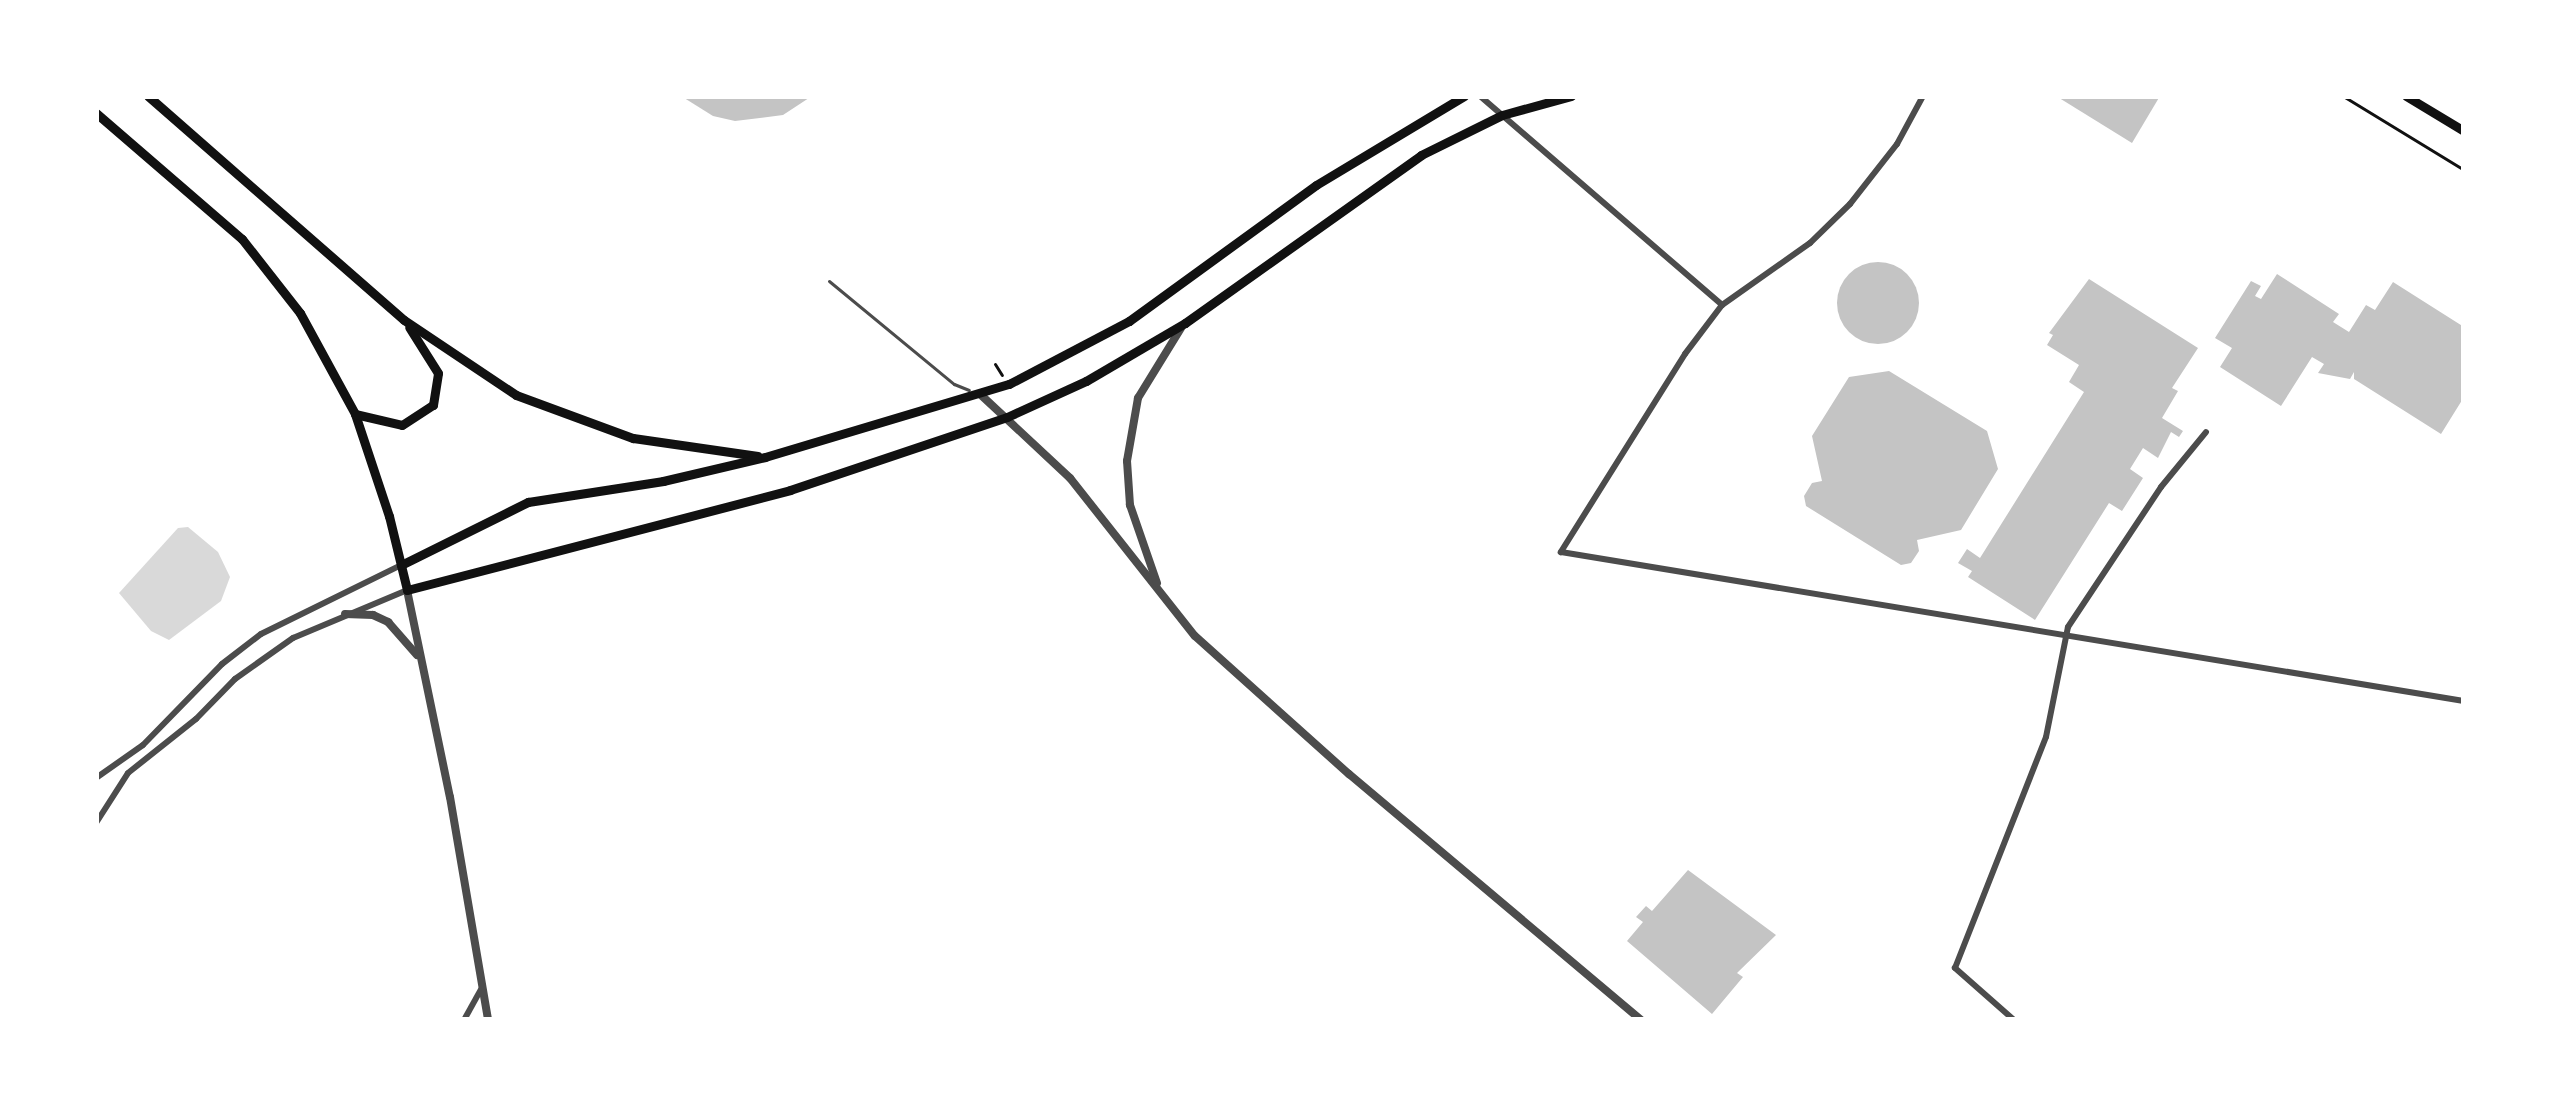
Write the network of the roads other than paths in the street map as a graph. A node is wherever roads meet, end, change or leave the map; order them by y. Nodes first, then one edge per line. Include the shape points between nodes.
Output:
1 (148, 96) edge
2 (1464, 96) edge
3 (1480, 96) edge
4 (1571, 96) edge
5 (1922, 96) edge
6 (2406, 96) edge
7 (96, 113) edge
8 (1502, 115) junction
9 (2464, 131) edge
10 (829, 281) dead end
11 (1722, 305) junction
12 (404, 320) junction
13 (1185, 323) junction
14 (981, 395) junction
15 (355, 414) junction
16 (1007, 417) junction
17 (2206, 432) dead end
18 (765, 457) junction
19 (401, 565) junction
20 (407, 590) junction
21 (1161, 596) junction
22 (345, 614) junction
23 (2065, 635) junction
24 (419, 658) junction
25 (2464, 701) edge
26 (96, 778) edge
27 (96, 821) edge
28 (482, 986) junction
29 (464, 1020) edge
30 (488, 1020) edge
31 (1641, 1020) edge
32 (2014, 1020) edge

1 - 12 main road
2 - 14 main road via 1316,185 1129,321
3 - 8 street
4 - 8 main road
5 - 11 street via 1850,204
6 - 9 main road
7 - 15 main road via 242,239 300,313
8 - 11 street
8 - 13 main road via 1421,155
10 - 14 lane via 954,384
11 - 23 street via 1561,552
12 - 15 main road via 438,373 433,405 402,425
12 - 18 main road via 516,395 577,422 661,444
13 - 16 main road
13 - 21 street via 1145,381 1127,461 1130,506
14 - 16 street
14 - 18 main road
15 - 19 main road
16 - 20 main road via 790,490
16 - 21 street via 1070,478
17 - 23 street
18 - 19 main road via 528,502
19 - 20 main road
19 - 26 street via 261,634 143,745
20 - 22 street
20 - 24 street
21 - 31 street via 1348,774
22 - 24 street via 388,622
22 - 27 street via 235,679 128,772
23 - 25 street
23 - 32 street via 2046,737 1955,968
24 - 28 street
28 - 29 street
28 - 30 street

